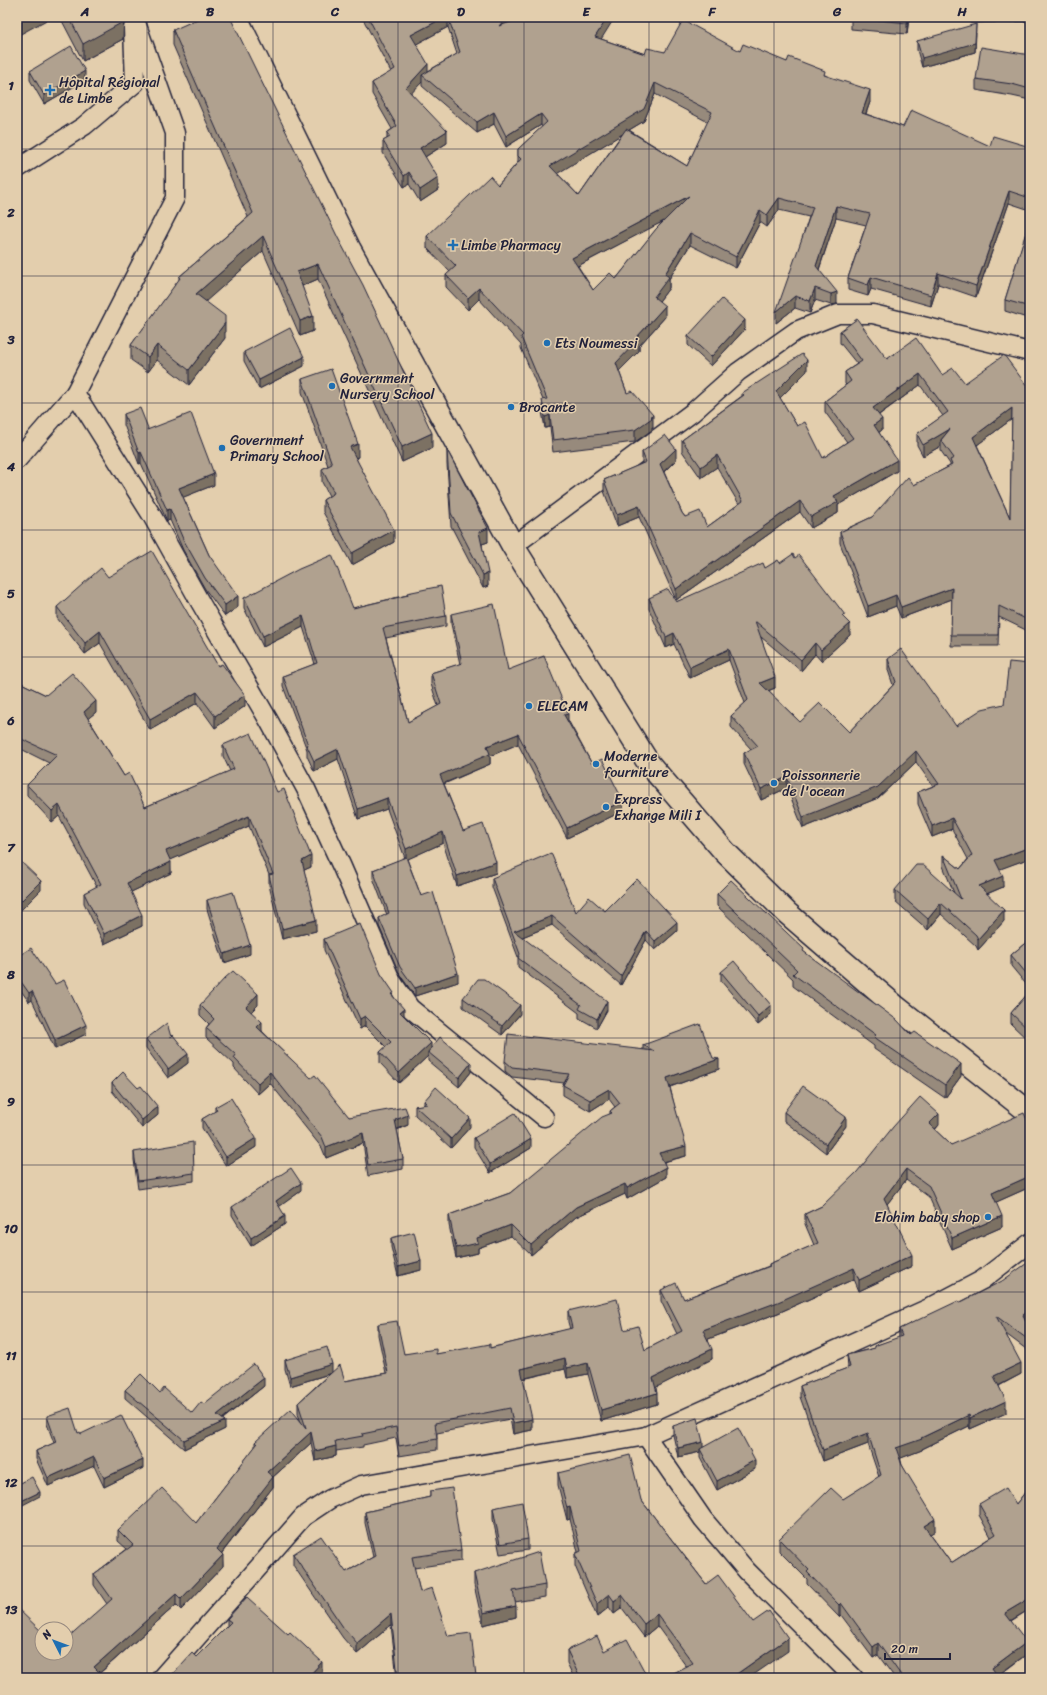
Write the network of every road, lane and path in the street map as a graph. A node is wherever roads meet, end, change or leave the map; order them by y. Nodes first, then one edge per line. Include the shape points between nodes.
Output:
1 (133, 17) edge
2 (236, 17) edge
3 (17, 169) edge
4 (1030, 352) edge
5 (75, 393) junction
6 (17, 460) edge
7 (513, 546) junction
8 (1030, 1112) edge
9 (544, 1117) dead end
10 (1030, 1243) edge
11 (646, 1436) junction
12 (161, 1678) edge
13 (854, 1678) edge

1 - 3 street via 135,83 84,126
1 - 5 street via 175,133 175,198
2 - 7 highway via 350,248
4 - 7 street via 873,314 838,314 796,331 738,372 693,412
5 - 6 street
5 - 9 street via 151,514 270,721 309,796 391,980 410,1008
7 - 8 highway via 649,764 725,852 787,914 895,1006
10 - 11 street via 982,1280 930,1308
11 - 12 street via 361,1485 330,1498 303,1517
11 - 13 street via 703,1519 747,1571

